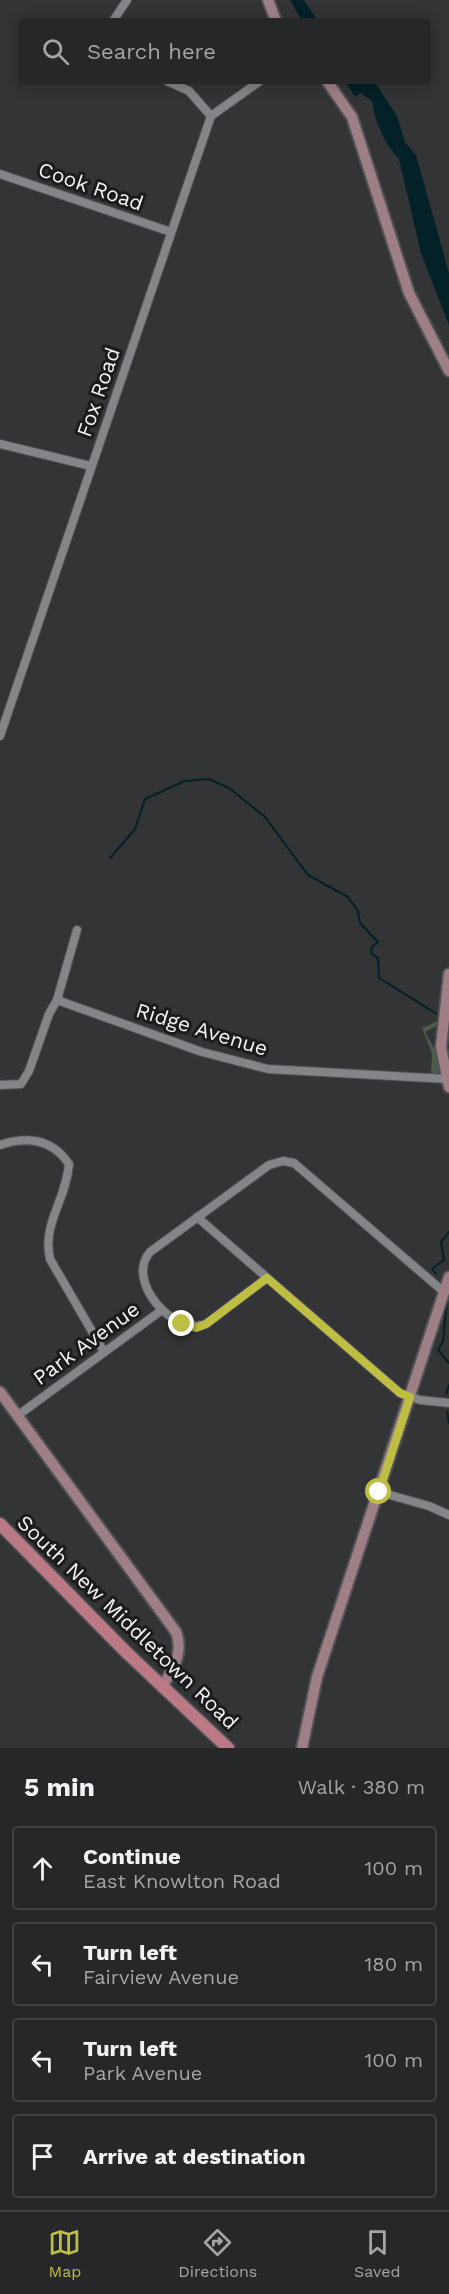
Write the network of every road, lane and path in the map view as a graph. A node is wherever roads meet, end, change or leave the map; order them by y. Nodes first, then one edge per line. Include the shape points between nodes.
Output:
1 (127, 0) edge
2 (268, 0) edge
3 (115, 18) edge
4 (275, 18) edge
5 (173, 84) edge
6 (256, 84) edge
7 (329, 84) edge
8 (211, 117) junction
9 (0, 174) edge
10 (171, 232) junction
11 (449, 371) edge
12 (0, 444) edge
13 (91, 466) junction
14 (0, 736) edge
15 (77, 930) dead end
16 (449, 974) edge
17 (57, 1000) junction
18 (448, 1083) edge
19 (0, 1085) edge
20 (0, 1145) edge
21 (197, 1217) junction
22 (449, 1277) edge
23 (267, 1278) junction
24 (444, 1292) junction
25 (162, 1310) junction
26 (104, 1352) junction
27 (0, 1392) edge
28 (410, 1397) junction
29 (449, 1403) edge
30 (17, 1416) junction
31 (379, 1492) junction
32 (449, 1515) edge
33 (0, 1524) edge
34 (162, 1687) junction
35 (228, 1748) edge
36 (302, 1748) edge

1 - 3 street
2 - 4 main road
5 - 8 street via 189,91
6 - 8 street
7 - 11 main road via 352,117 409,292
8 - 10 street, Fox Road
9 - 10 street, Cook Road
10 - 13 street, Fox Road
12 - 13 street
13 - 14 street, Fox Road
15 - 17 street
16 - 18 main road via 441,1047
17 - 18 street, Ridge Avenue via 202,1052 268,1069
17 - 19 street via 21,1084
20 - 26 street via 36,1140 63,1154 69,1164 64,1193 46,1242 50,1259
21 - 23 street
21 - 24 street via 269,1165 294,1163
21 - 25 street via 142,1260 144,1283
22 - 24 main road
23 - 25 street, Park Avenue via 196,1328 182,1324
23 - 28 street via 400,1393
24 - 28 main road
25 - 26 street, Park Avenue
26 - 30 street, Park Avenue
27 - 30 main road
28 - 29 street
28 - 31 main road
30 - 34 main road via 176,1632 180,1644 178,1657
31 - 32 street
31 - 36 main road via 317,1677
33 - 34 main road, South New Middletown Road
34 - 35 main road, South New Middletown Road

